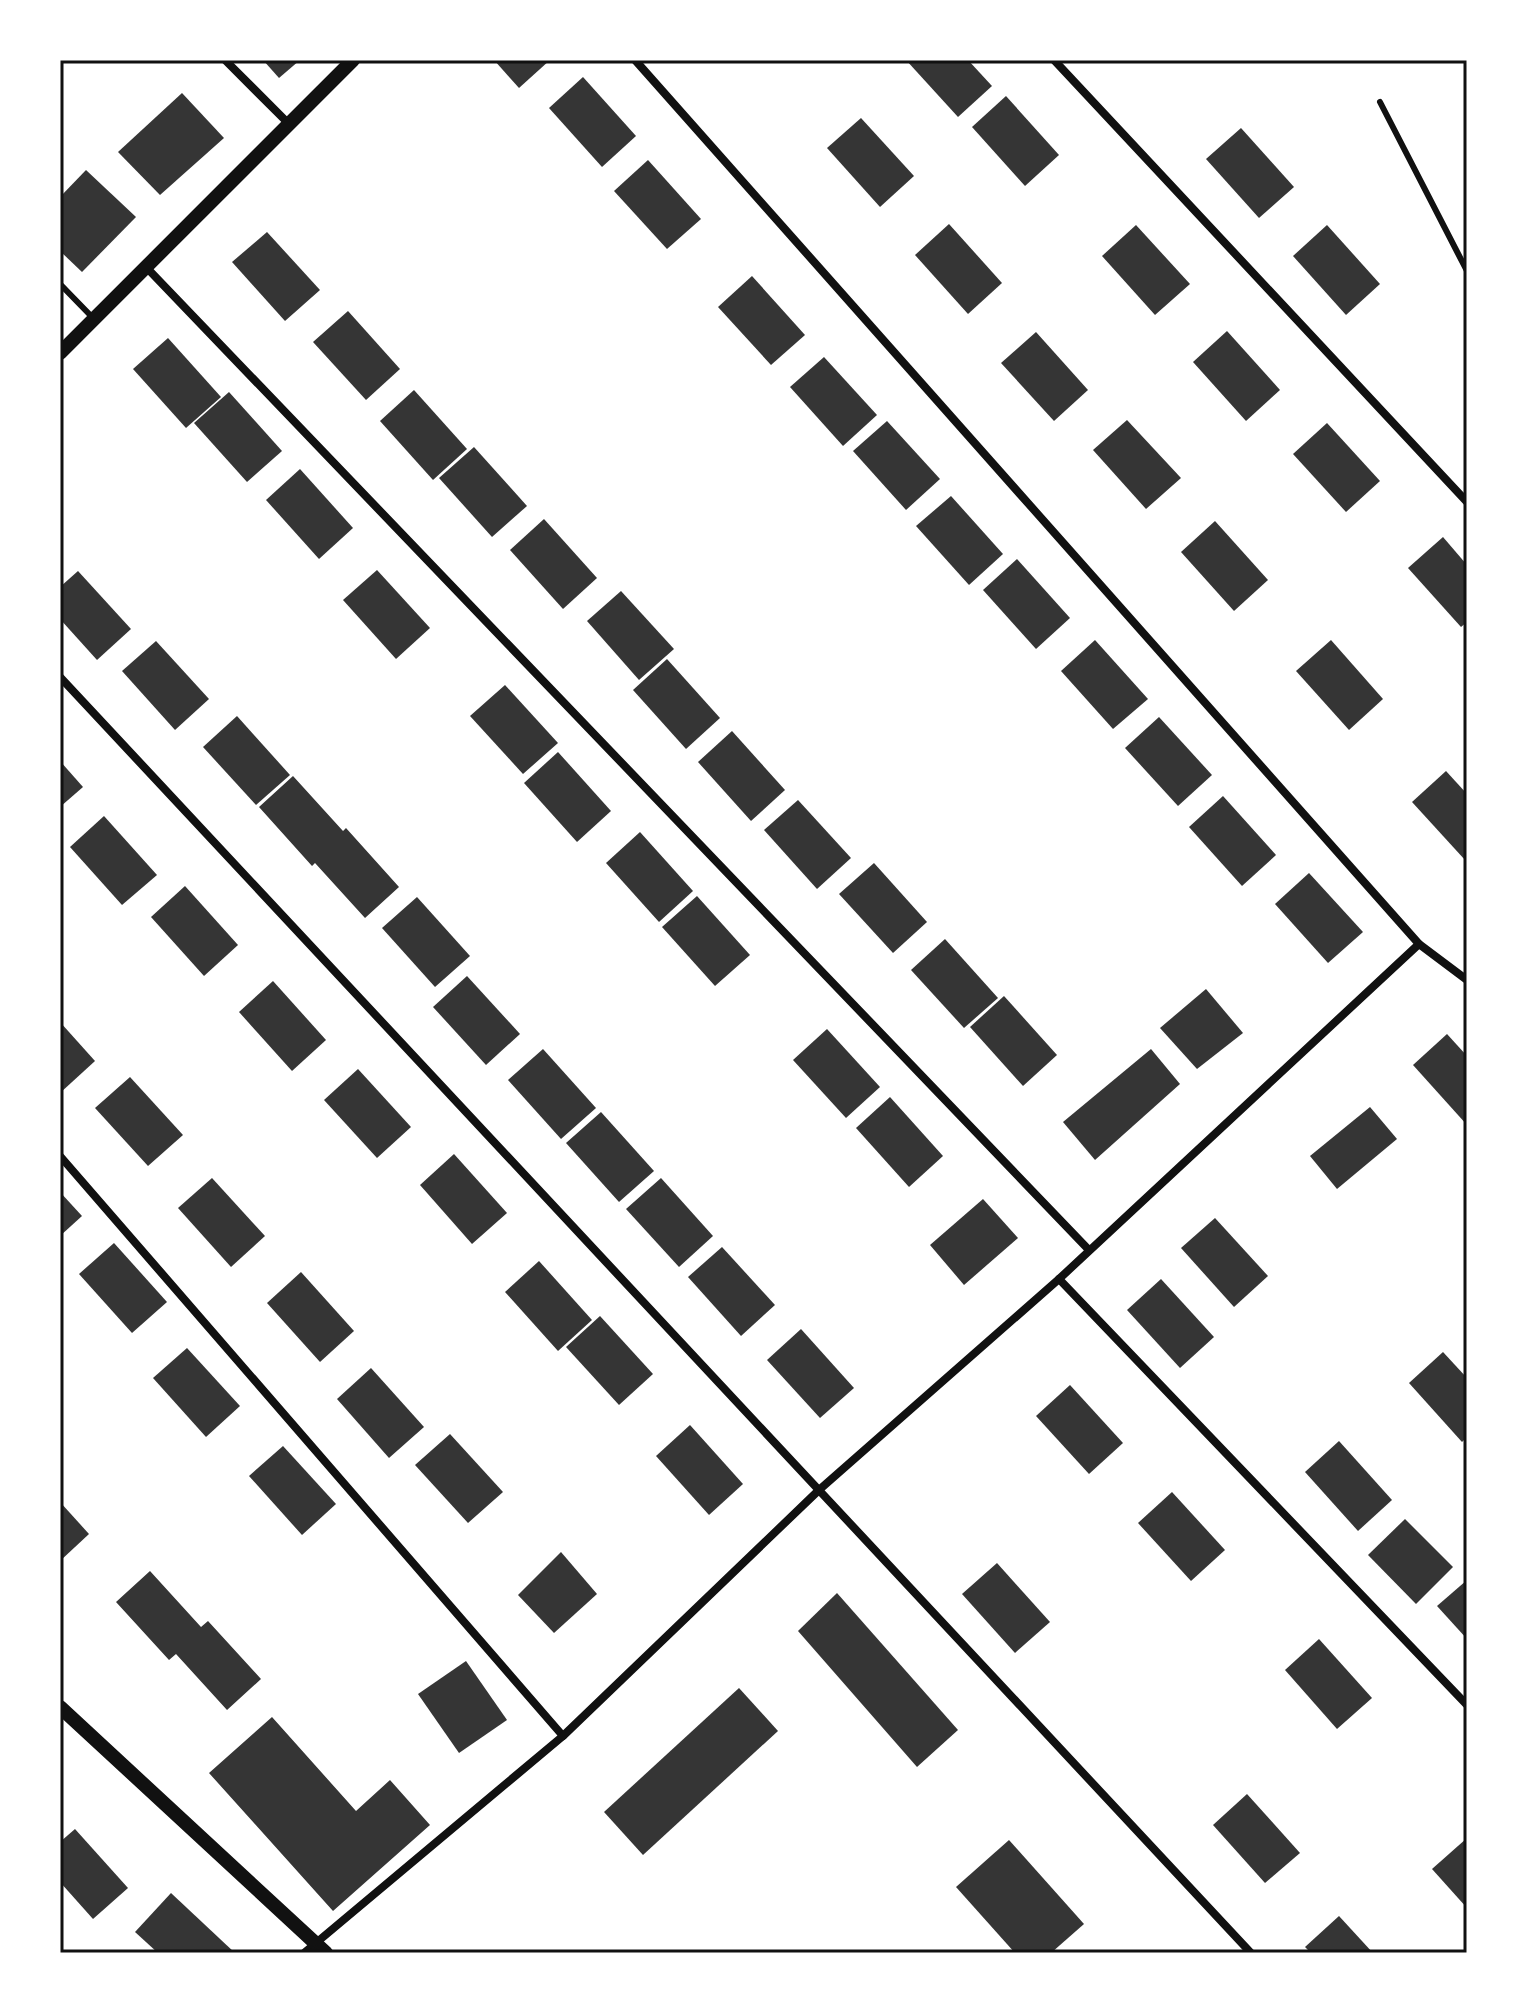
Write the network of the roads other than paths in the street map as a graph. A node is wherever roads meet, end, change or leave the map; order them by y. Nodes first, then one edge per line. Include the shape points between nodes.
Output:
1 (225, 60) edge
2 (353, 60) edge
3 (635, 60) edge
4 (1054, 60) edge
5 (1380, 102) dead end
6 (289, 124) junction
7 (146, 267) junction
8 (1467, 271) edge
9 (60, 284) edge
10 (94, 319) junction
11 (60, 353) edge
12 (1467, 502) edge
13 (60, 677) edge
14 (1419, 944) junction
15 (1467, 980) edge
16 (60, 1156) edge
17 (1088, 1249) junction
18 (1059, 1279) junction
19 (819, 1490) junction
20 (1467, 1705) edge
21 (60, 1707) edge
22 (563, 1736) junction
23 (321, 1948) edge
24 (304, 1953) edge
25 (1251, 1953) edge

1 - 6 street
2 - 6 street
3 - 14 street
4 - 12 street
5 - 8 lane
6 - 7 street
7 - 10 street
7 - 17 street
9 - 10 lane
10 - 11 street
13 - 19 street
14 - 15 street
14 - 17 street
16 - 22 street
17 - 18 street
18 - 19 street
18 - 20 street
19 - 22 street
19 - 25 street
21 - 23 street
22 - 23 street
23 - 24 street

